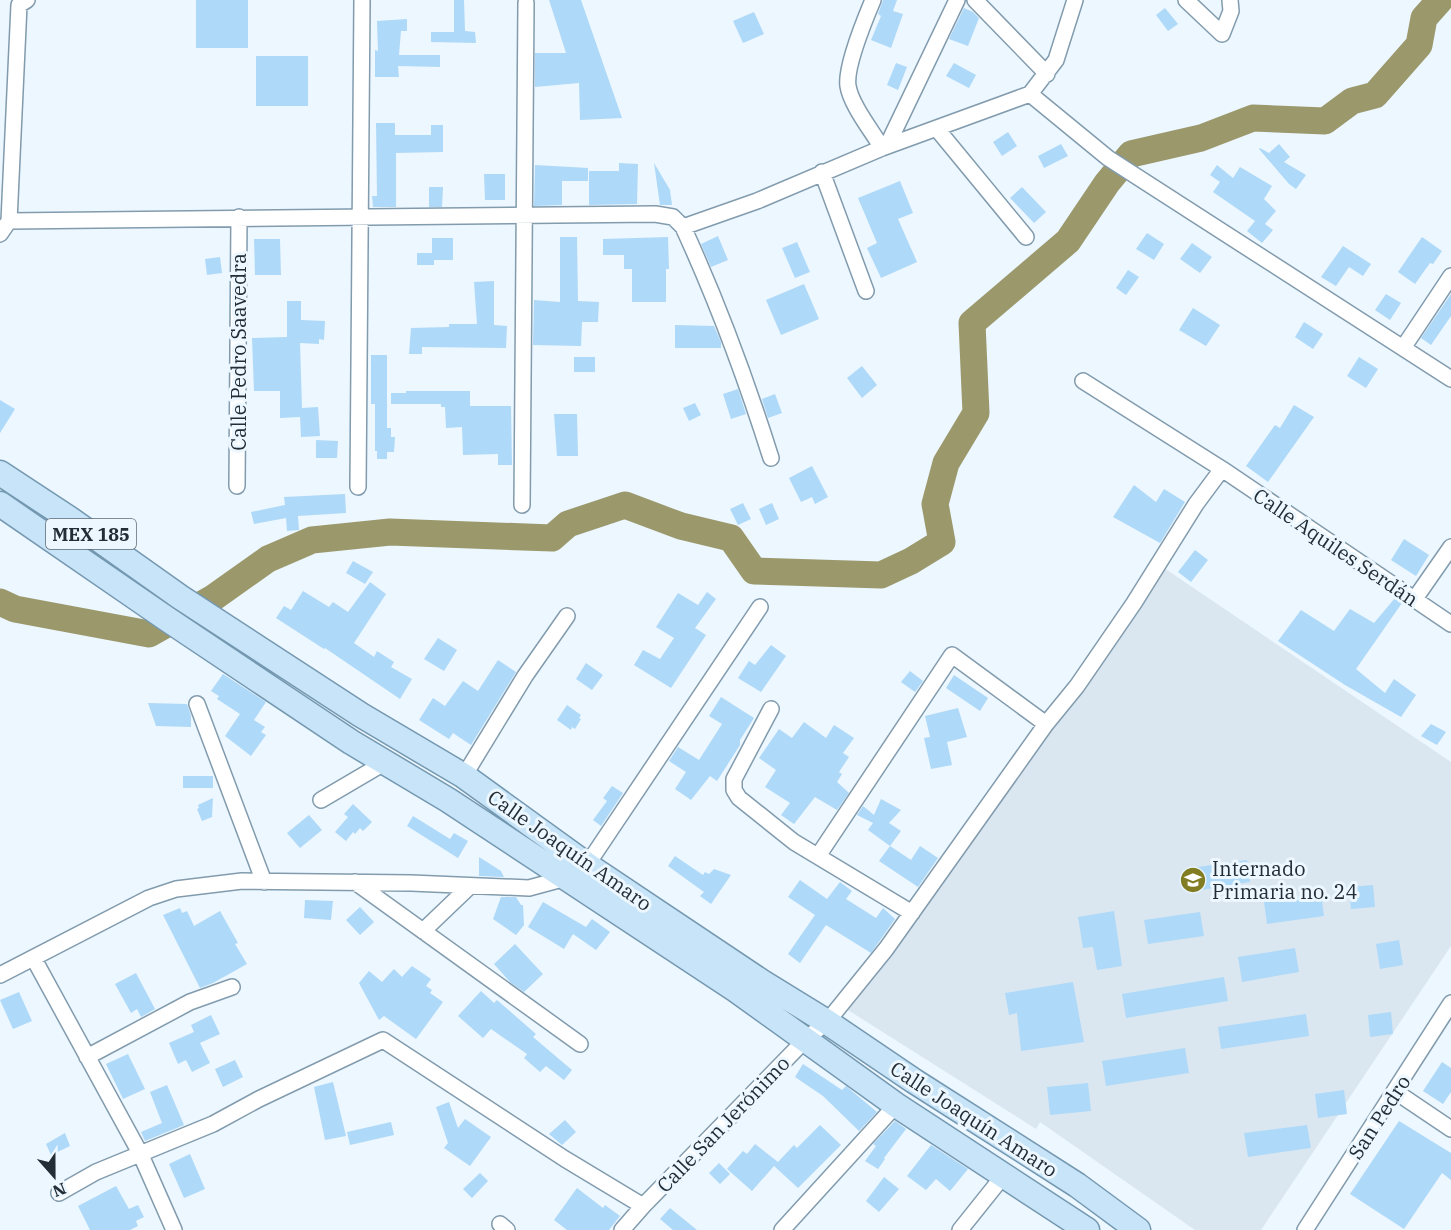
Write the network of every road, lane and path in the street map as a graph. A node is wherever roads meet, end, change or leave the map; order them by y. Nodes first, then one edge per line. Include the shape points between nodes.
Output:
1 (27, 0) edge
2 (362, 0) edge
3 (873, 0) edge
4 (957, 0) edge
5 (975, 0) edge
6 (1075, 0) edge
7 (1186, 0) edge
8 (1230, 0) edge
9 (526, 3) dead end
10 (1047, 74) junction
11 (1030, 94) junction
12 (938, 129) junction
13 (884, 147) junction
14 (822, 172) junction
15 (524, 216) junction
16 (239, 217) junction
17 (359, 218) junction
18 (4, 227) edge
19 (683, 227) junction
20 (1026, 237) dead end
21 (1451, 276) edge
22 (866, 291) dead end
23 (1402, 348) junction
24 (1451, 380) edge
25 (1083, 381) dead end
26 (771, 458) dead end
27 (1222, 470) junction
28 (0, 473) edge
29 (237, 486) dead end
30 (358, 487) dead end
31 (0, 504) edge
32 (522, 505) dead end
33 (1451, 547) edge
34 (1414, 600) junction
35 (760, 607) dead end
36 (567, 616) dead end
37 (1451, 624) edge
38 (197, 704) dead end
39 (771, 709) dead end
40 (1046, 724) junction
41 (384, 763) junction
42 (464, 776) junction
43 (321, 800) dead end
44 (818, 856) junction
45 (587, 865) junction
46 (566, 878) junction
47 (264, 882) junction
48 (355, 882) junction
49 (469, 887) junction
50 (912, 914) junction
51 (423, 931) junction
52 (34, 959) junction
53 (0, 975) edge
54 (231, 987) dead end
55 (1451, 1003) edge
56 (827, 1022) junction
57 (806, 1039) junction
58 (580, 1044) dead end
59 (87, 1057) junction
60 (1396, 1092) junction
61 (896, 1105) junction
62 (1451, 1129) edge
63 (140, 1153) junction
64 (1004, 1175) junction
65 (59, 1193) dead end
66 (643, 1206) junction
67 (174, 1230) edge
68 (622, 1230) edge
69 (782, 1230) edge
70 (960, 1230) edge
71 (1087, 1230) edge
72 (1138, 1230) edge
73 (1305, 1230) edge

1 - 18 street via 19,5
2 - 17 street
3 - 13 street via 857,40 847,83 855,104
4 - 13 street
5 - 10 street
6 - 10 street via 1056,60
7 - 8 street via 1222,34 1231,11
9 - 15 street
10 - 11 street
11 - 12 street
11 - 23 street via 1108,158
12 - 13 street
12 - 20 street
13 - 14 street
14 - 19 street via 757,201
14 - 22 street
15 - 17 street
15 - 19 street via 655,214 673,217
15 - 32 street
16 - 17 street
16 - 18 street
16 - 29 street, Calle Pedro Saavedra
17 - 30 street
19 - 26 street via 744,373
21 - 23 street
23 - 24 street
25 - 27 street, Calle Aquiles Serdán
27 - 34 street, Calle Aquiles Serdán
27 - 40 street, Calle San Jerónimo via 1084,676
28 - 42 main road, Calle Joaquín Amaro / MEX 185 via 215,620
31 - 41 main road, Calle Joaquín Amaro / MEX 185
33 - 34 street
34 - 37 street, Calle Aquiles Serdán
35 - 45 street
36 - 42 street
38 - 47 street
39 - 44 street via 734,779 734,790 768,822
40 - 44 street via 952,655
40 - 50 street, Calle San Jerónimo
41 - 43 street
41 - 46 main road, Calle Joaquín Amaro
42 - 45 main road, Calle Joaquín Amaro
44 - 50 street
45 - 46 street
45 - 56 main road, Calle Joaquín Amaro
46 - 49 street via 529,888
46 - 57 main road, Calle Joaquín Amaro
47 - 48 street
47 - 52 street via 176,889 149,898
48 - 49 street
48 - 51 street
49 - 51 street
50 - 56 street, Calle San Jerónimo
51 - 58 street
52 - 53 street
52 - 59 street
54 - 59 street via 196,999
55 - 60 street, San Pedro
56 - 57 street, Calle San Jerónimo
56 - 72 main road, Calle Joaquín Amaro via 1077,1185
57 - 61 main road, Calle Joaquín Amaro
57 - 66 street, Calle San Jerónimo
59 - 63 street
60 - 62 street
60 - 73 street, San Pedro
61 - 64 main road, Calle Joaquín Amaro
61 - 69 street
63 - 65 street
63 - 66 street via 213,1124 383,1040
63 - 67 street
64 - 70 street
64 - 71 main road, Calle Joaquín Amaro
66 - 68 street, Calle San Jerónimo

